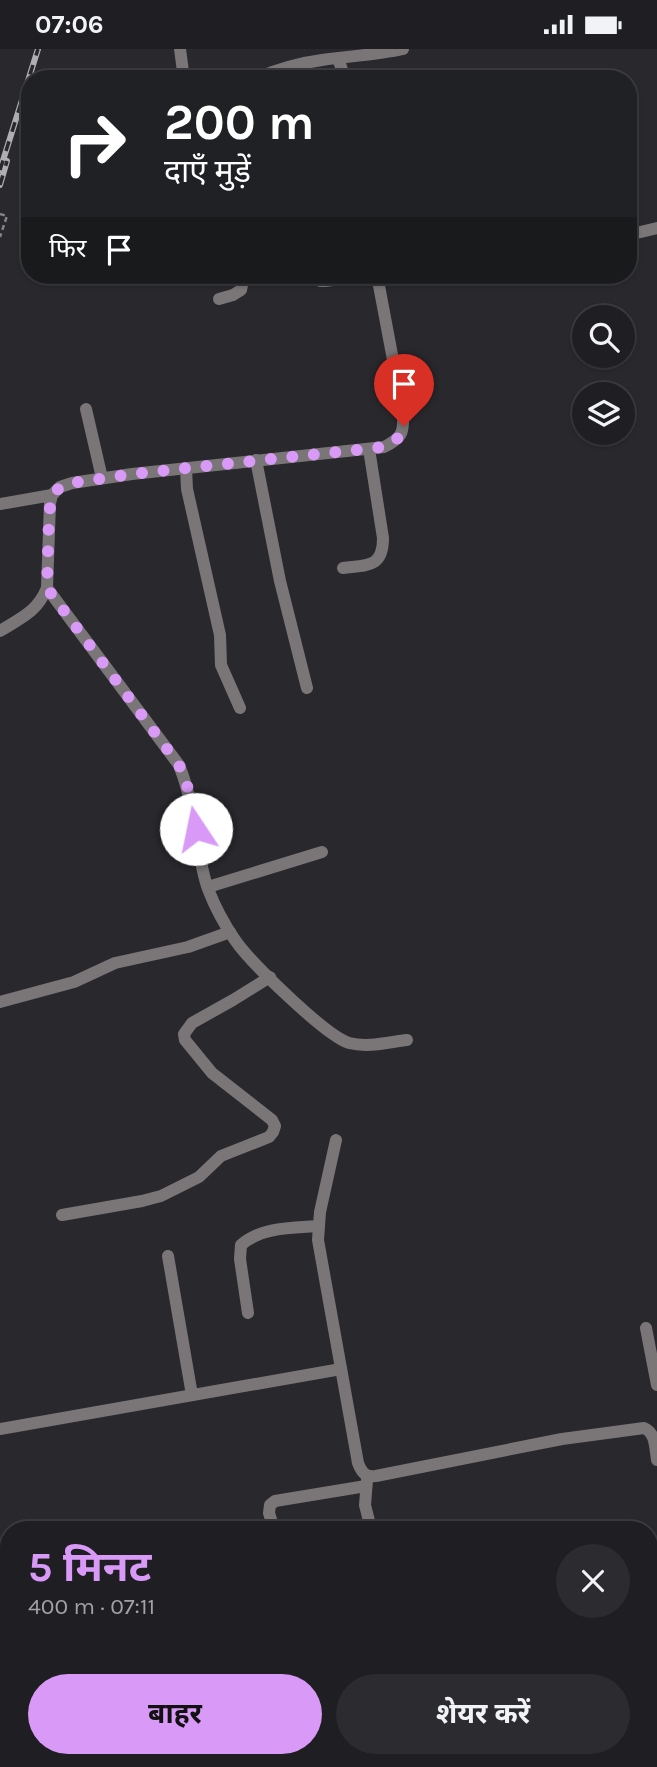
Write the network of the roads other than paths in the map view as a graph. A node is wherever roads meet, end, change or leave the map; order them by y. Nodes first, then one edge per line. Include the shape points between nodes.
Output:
1 (180, 49) edge
2 (403, 49) edge
3 (332, 55) edge
4 (183, 70) edge
5 (277, 70) edge
6 (657, 228) edge
7 (637, 233) edge
8 (242, 284) edge
9 (377, 284) edge
10 (219, 299) dead end
11 (86, 409) dead end
12 (369, 449) junction
13 (256, 460) junction
14 (186, 468) junction
15 (102, 478) junction
16 (52, 495) junction
17 (0, 504) edge
18 (343, 568) dead end
19 (47, 588) junction
20 (0, 631) edge
21 (307, 688) dead end
22 (240, 708) dead end
23 (322, 852) dead end
24 (208, 887) junction
25 (230, 932) junction
26 (270, 977) junction
27 (0, 1002) edge
28 (408, 1040) dead end
29 (336, 1140) dead end
30 (62, 1215) dead end
31 (318, 1226) junction
32 (168, 1256) dead end
33 (248, 1313) dead end
34 (646, 1328) dead end
35 (341, 1369) junction
36 (657, 1385) edge
37 (192, 1395) junction
38 (0, 1429) edge
39 (653, 1430) edge
40 (657, 1459) edge
41 (367, 1481) junction
42 (272, 1521) edge
43 (369, 1521) edge

1 - 4 street
2 - 3 street
3 - 5 street
6 - 7 street
8 - 10 street via 241,290
9 - 12 street via 404,426 395,441
11 - 15 street
12 - 13 street
12 - 18 street via 383,552 369,565
13 - 14 street
13 - 21 street
14 - 15 street
14 - 22 street via 220,635 221,666
15 - 16 street via 60,487
16 - 17 street
16 - 19 street
19 - 20 street via 32,611
19 - 24 street via 179,765
23 - 24 street
24 - 25 street
25 - 26 street
25 - 27 street via 188,947 115,963 74,982
26 - 28 street via 340,1039 369,1045
26 - 30 street via 192,1023 184,1034 212,1073 272,1120 275,1126 269,1137 221,1156 199,1177 161,1196
29 - 31 street
31 - 33 street via 268,1232 241,1245
31 - 35 street
32 - 37 street
34 - 36 street
35 - 37 street
35 - 41 street via 358,1463
37 - 38 street
39 - 40 street
39 - 41 street via 562,1439
41 - 42 street via 275,1501 270,1505
41 - 43 street

